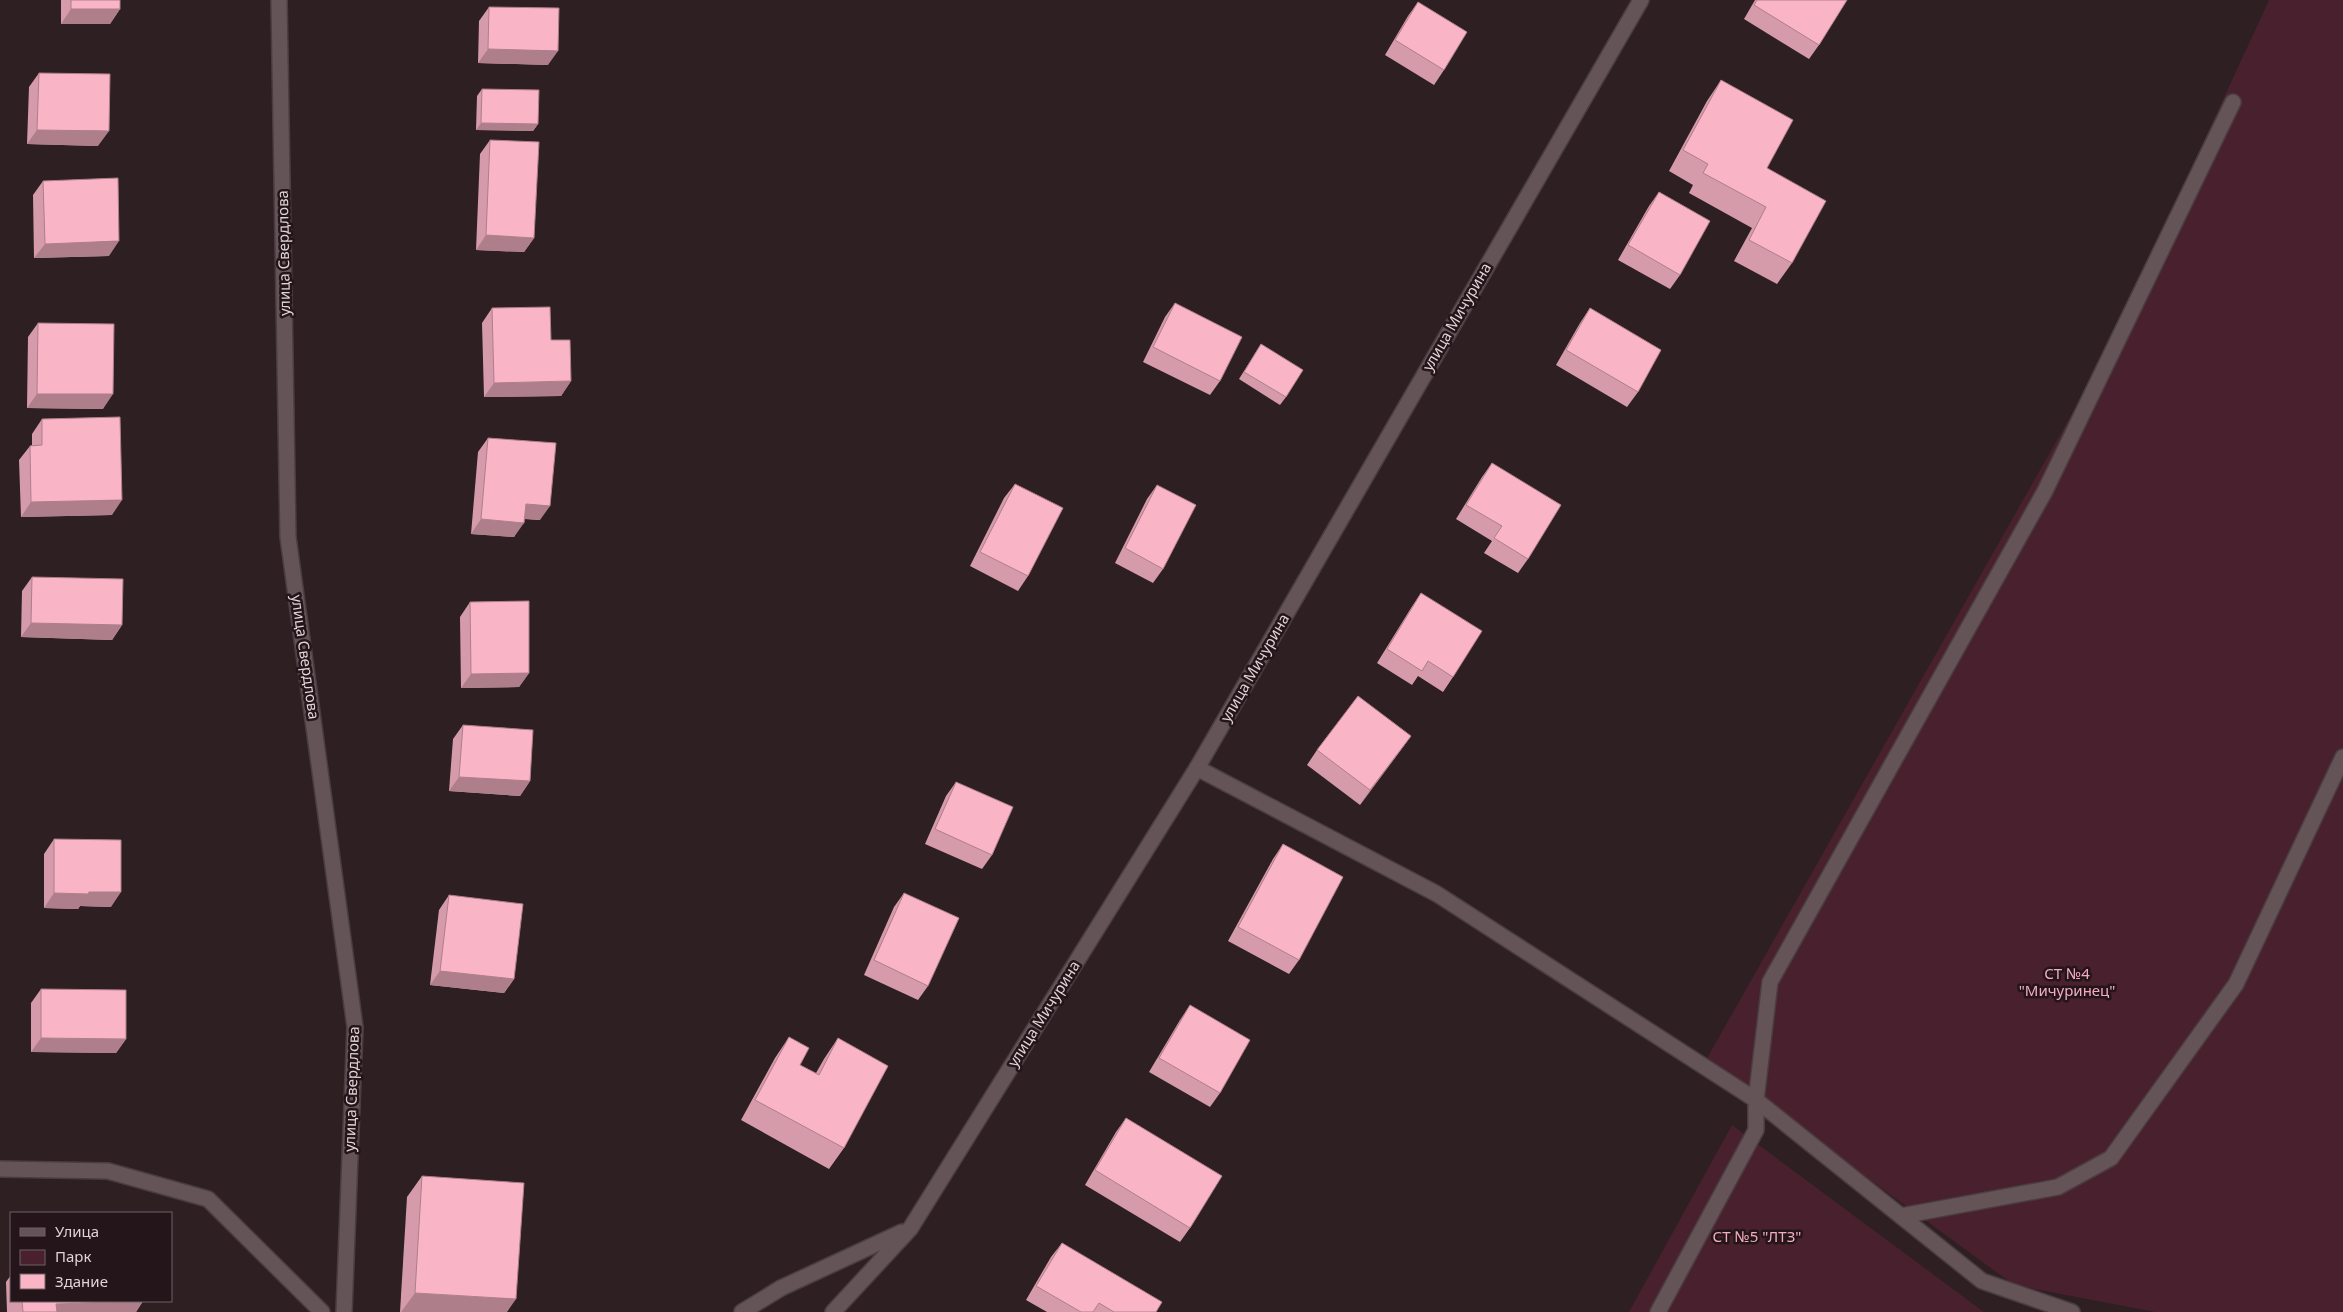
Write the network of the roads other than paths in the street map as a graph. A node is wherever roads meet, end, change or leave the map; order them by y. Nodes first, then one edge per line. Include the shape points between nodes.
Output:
1 (279, 0) edge
2 (1641, 0) edge
3 (2233, 102) dead end
4 (2343, 757) edge
5 (1197, 768) junction
6 (1756, 1100) junction
7 (0, 1169) edge
8 (1901, 1216) junction
9 (910, 1228) junction
10 (322, 1312) edge
11 (344, 1312) edge
12 (742, 1312) edge
13 (833, 1312) edge
14 (1658, 1312) edge
15 (2072, 1312) edge

1 - 11 street, улица Свердлова via 288,537 355,1027
2 - 5 street, улица Мичурина
3 - 6 street via 2045,491 1770,982
4 - 8 street via 2236,984 2112,1158 2058,1187
5 - 6 street via 1437,894
5 - 9 street, улица Мичурина
6 - 8 street
6 - 14 street via 1756,1130
7 - 10 street via 108,1171 208,1200
8 - 15 street via 1982,1282
9 - 12 street via 781,1288
9 - 13 street, улица Мичурина

